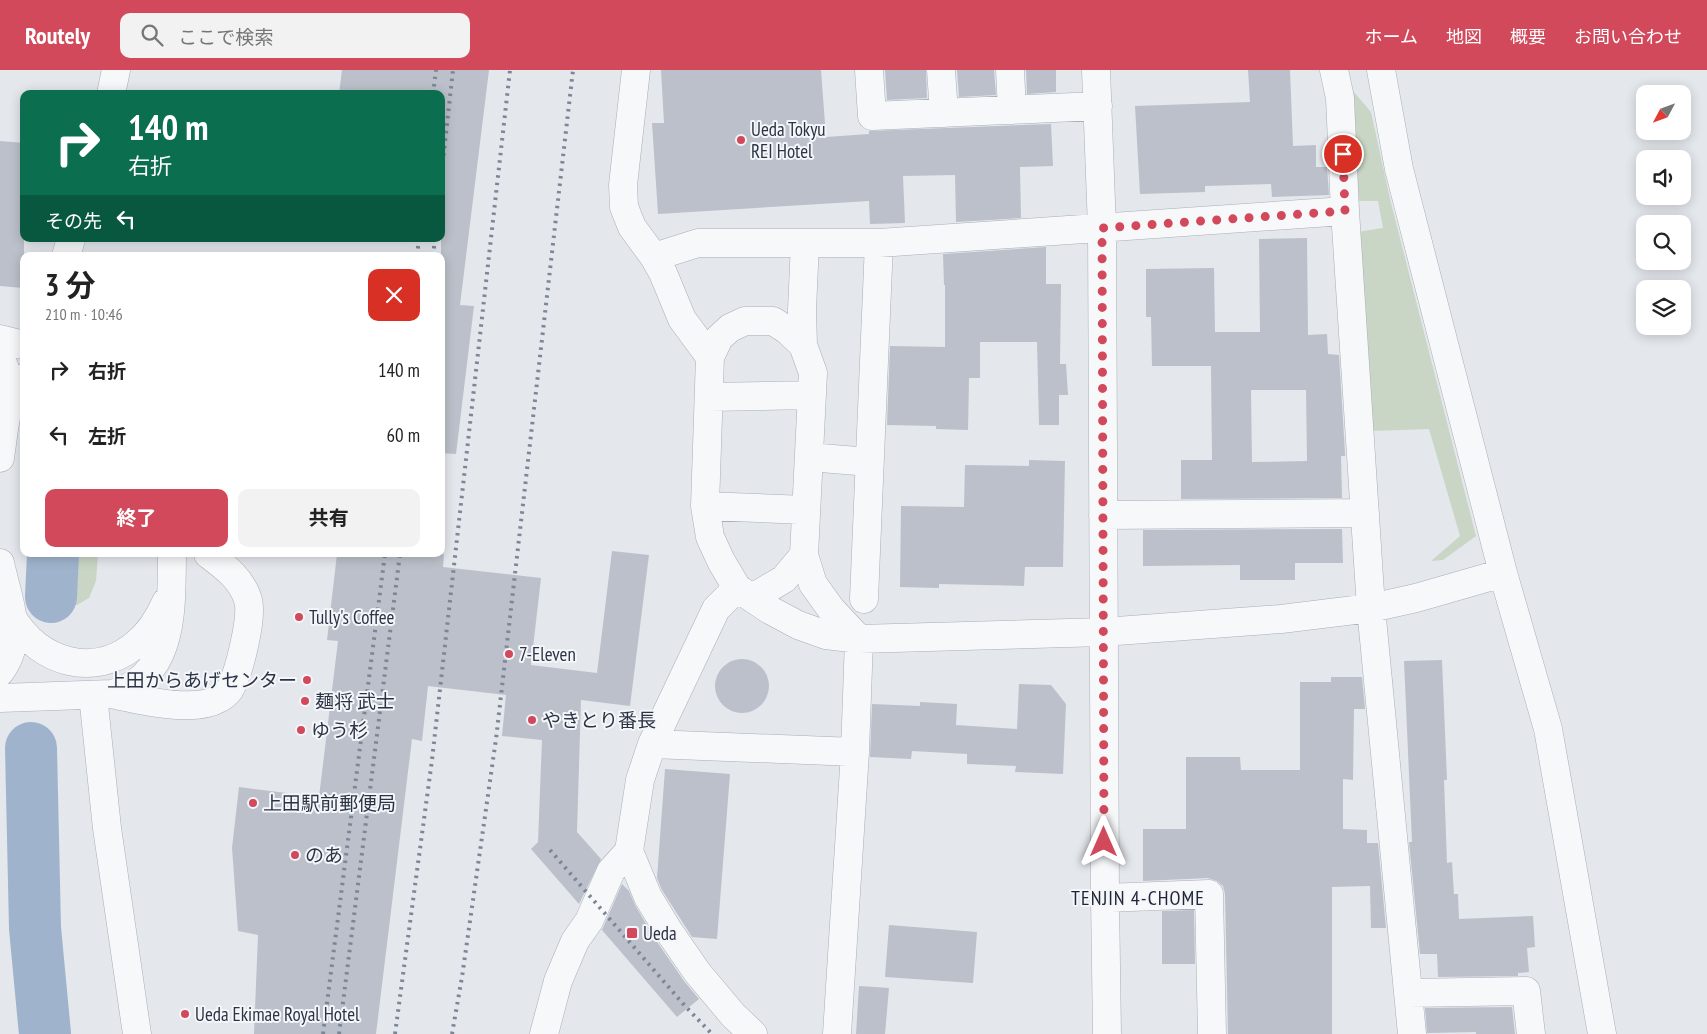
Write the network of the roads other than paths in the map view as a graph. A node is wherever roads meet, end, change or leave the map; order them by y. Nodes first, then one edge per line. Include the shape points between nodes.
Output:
1 (116, 70) edge
2 (636, 70) edge
3 (869, 70) edge
4 (941, 70) edge
5 (1010, 70) edge
6 (1096, 70) edge
7 (1334, 70) edge
8 (1381, 70) edge
9 (112, 90) edge
10 (1098, 106) junction
11 (1012, 110) junction
12 (944, 113) junction
13 (1345, 211) junction
14 (1102, 228) junction
15 (805, 243) junction
16 (879, 243) junction
17 (654, 257) junction
18 (0, 339) edge
19 (20, 345) edge
20 (802, 345) junction
21 (710, 356) junction
22 (0, 358) edge
23 (20, 383) edge
24 (812, 395) junction
25 (710, 397) junction
26 (13, 412) edge
27 (809, 457) junction
28 (0, 458) edge
29 (868, 462) junction
30 (705, 506) junction
31 (806, 510) junction
32 (1365, 513) junction
33 (1103, 515) junction
34 (804, 555) junction
35 (172, 557) edge
36 (211, 557) edge
37 (0, 563) edge
38 (1503, 574) junction
39 (172, 591) junction
40 (745, 593) junction
41 (864, 599) dead end
42 (1371, 608) junction
43 (13, 619) junction
44 (1103, 632) junction
45 (859, 639) junction
46 (4, 666) edge
47 (103, 695) junction
48 (35, 697) junction
49 (0, 698) edge
50 (652, 744) junction
51 (855, 752) junction
52 (629, 852) junction
53 (1105, 898) junction
54 (1409, 993) junction
55 (137, 1034) edge
56 (544, 1034) edge
57 (753, 1034) edge
58 (836, 1034) edge
59 (1107, 1034) edge
60 (1212, 1034) edge
61 (1412, 1034) edge
62 (1532, 1034) edge
63 (1602, 1034) edge

1 - 9 street
2 - 17 street via 623,185 624,208 632,227
3 - 12 street via 872,116
4 - 12 street
5 - 11 street
6 - 10 street
7 - 13 street via 1340,98
8 - 38 street via 1400,169
10 - 11 street
10 - 14 street
11 - 12 street
13 - 14 street
13 - 32 street
14 - 16 street
14 - 33 street
15 - 16 street
15 - 17 street via 698,243
15 - 20 street
16 - 29 street
17 - 21 street via 682,319
18 - 19 street
20 - 21 street via 773,321 745,321 719,338
20 - 24 street via 813,373
21 - 25 street
22 - 26 street via 8,377
23 - 26 street via 14,390
24 - 25 street
24 - 27 street
25 - 30 street
26 - 28 street
27 - 29 street
27 - 31 street
29 - 41 street
30 - 31 street
30 - 40 street via 710,537 721,561
31 - 34 street
32 - 33 street
32 - 42 street
33 - 44 street
34 - 40 street via 784,579
34 - 45 street via 813,584
35 - 39 street
36 - 47 street via 238,580 248,601 250,616 230,690 217,700 203,704
37 - 43 street
38 - 42 street
38 - 63 street via 1548,729
39 - 43 street via 144,637 126,652 99,661 77,663 50,655 21,632
39 - 47 street via 166,641 156,662 135,684
40 - 45 street via 798,625 826,635
40 - 50 street via 716,609
42 - 44 street via 1281,619
42 - 54 street
43 - 46 street via 14,643
44 - 45 street
44 - 53 street
45 - 51 street
46 - 48 street via 21,690
47 - 48 street
47 - 55 street via 107,828
48 - 49 street
50 - 51 street
50 - 52 street via 640,780
51 - 58 street
52 - 56 street via 610,871 589,921 575,941 558,981
52 - 57 street via 648,897 668,930 703,979
53 - 59 street
53 - 60 street via 1209,894
54 - 61 street
54 - 62 street via 1526,991

